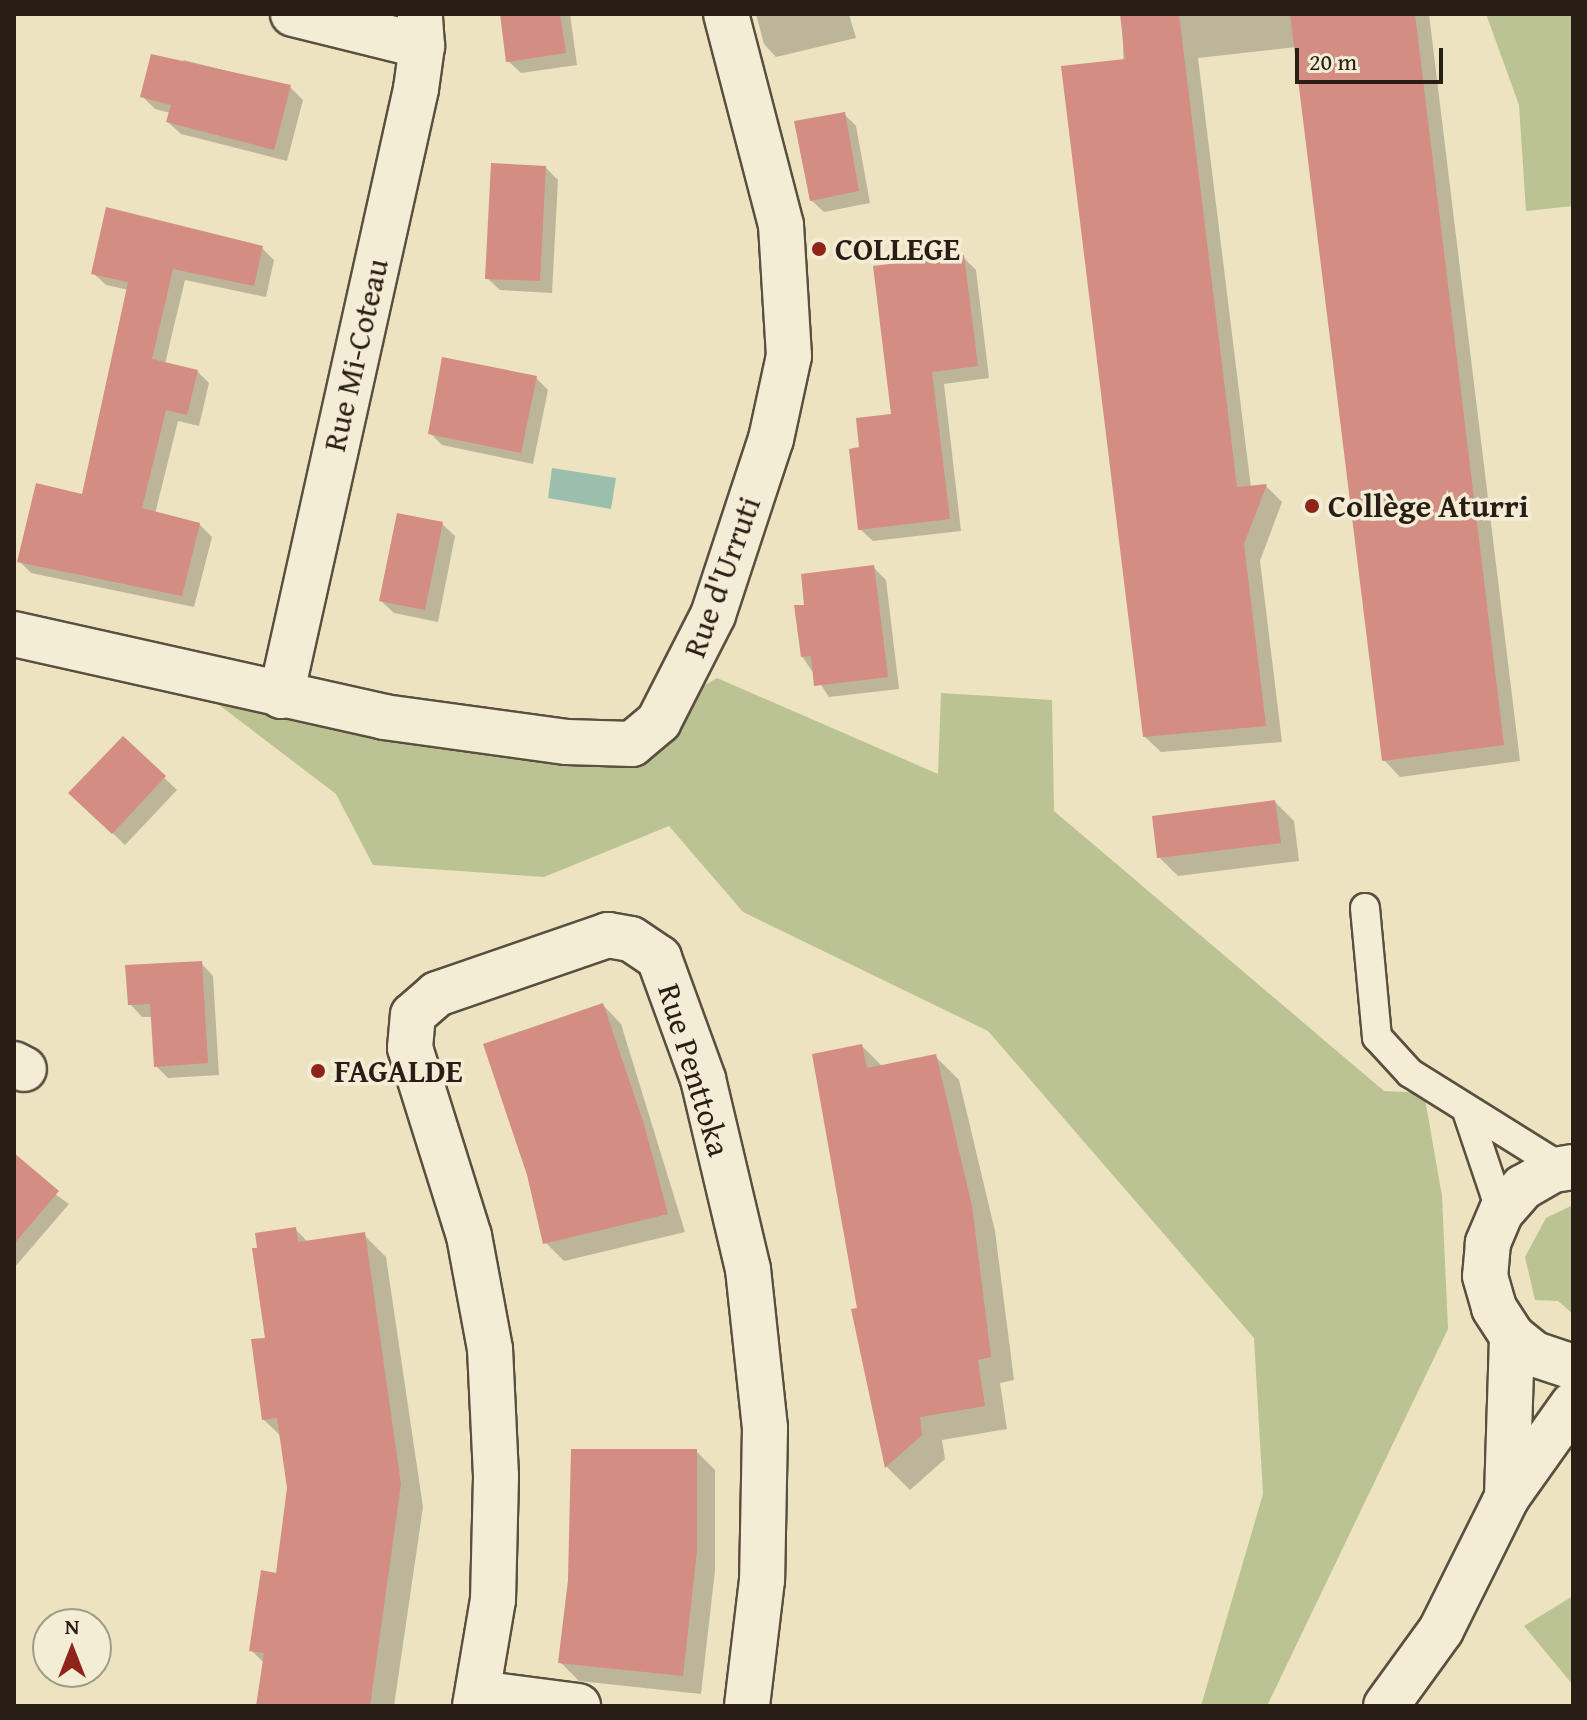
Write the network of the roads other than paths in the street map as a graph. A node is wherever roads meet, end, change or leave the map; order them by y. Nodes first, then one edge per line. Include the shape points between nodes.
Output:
1 (293, 14) edge
2 (726, 14) edge
3 (421, 30) edge
4 (14, 634) edge
5 (281, 696) junction
6 (1365, 908) dead end
7 (1468, 1114) junction
8 (1568, 1167) edge
9 (1501, 1212) junction
10 (1512, 1336) junction
11 (1573, 1367) edge
12 (1573, 1404) edge
13 (1507, 1497) junction
14 (477, 1700) edge
15 (578, 1706) edge
16 (747, 1706) edge
17 (1386, 1706) edge

1 - 3 street
2 - 5 street, Rue d'Urruti via 781,225 789,356 771,439 713,615 659,721 632,744 567,742 384,717
3 - 5 street, Rue Mi-Coteau
4 - 5 street, Rue d'Urruti
6 - 7 lane via 1377,1037 1410,1073
7 - 8 lane
7 - 9 lane
8 - 9 street via 1523,1187
9 - 10 street via 1488,1243 1485,1276 1494,1308
10 - 11 street via 1534,1354
10 - 13 street
12 - 13 street
13 - 17 street via 1441,1630
14 - 15 street, Rue Penttoka
14 - 16 street, Rue Penttoka via 493,1600 496,1476 490,1349 469,1236 410,1048 413,1015 437,994 608,935 631,939 659,958 703,1079 748,1269 765,1428 762,1580

